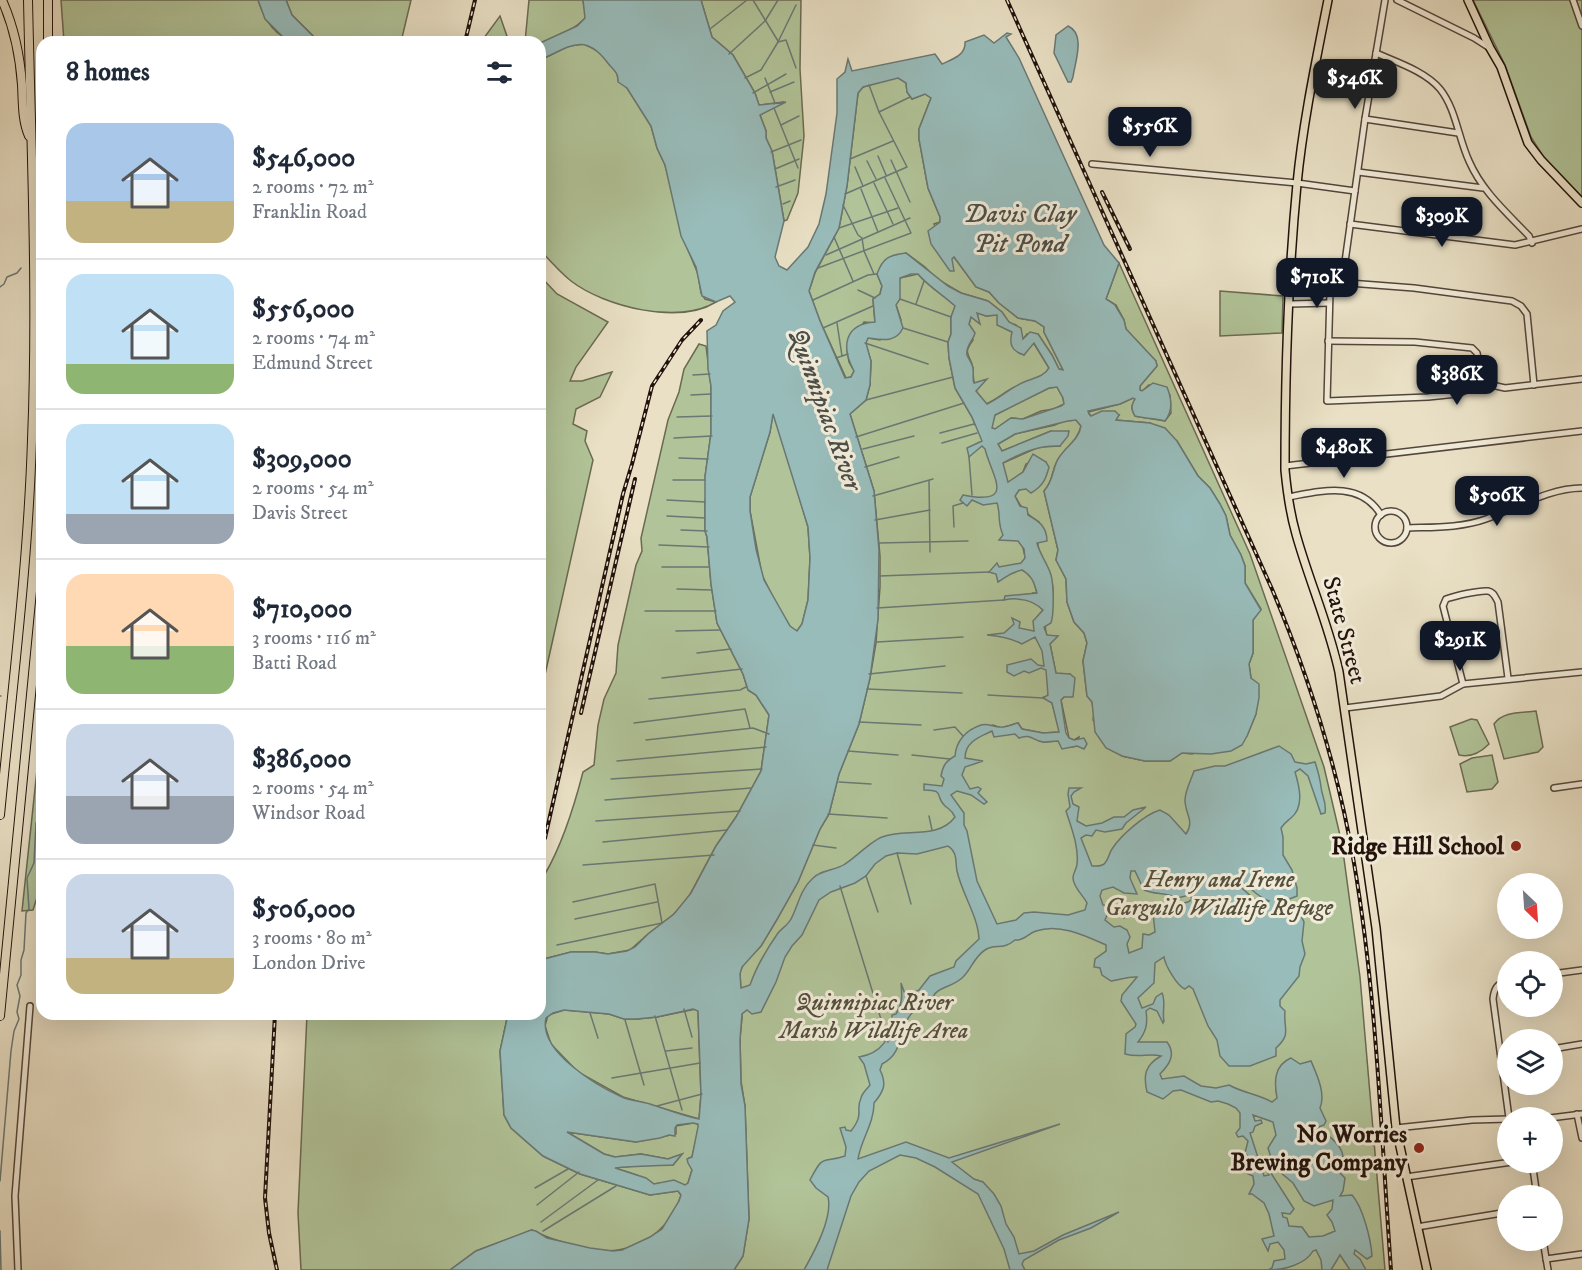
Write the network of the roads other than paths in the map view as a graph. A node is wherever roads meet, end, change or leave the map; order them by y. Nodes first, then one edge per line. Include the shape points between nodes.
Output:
1 (2, 0) edge
2 (28, 0) edge
3 (48, 0) edge
4 (1328, 0) edge
5 (1385, 0) edge
6 (1397, 0) edge
7 (1468, 0) edge
8 (1573, 0) edge
9 (1582, 26) edge
10 (48, 36) edge
11 (1490, 48) junction
12 (1376, 53) junction
13 (1365, 119) junction
14 (1458, 133) junction
15 (31, 140) junction
16 (1092, 164) dead end
17 (1358, 172) junction
18 (1297, 183) junction
19 (1483, 188) junction
20 (1355, 191) junction
21 (1582, 203) edge
22 (1350, 224) junction
23 (1582, 229) edge
24 (1532, 243) junction
25 (1336, 282) junction
26 (1329, 303) junction
27 (1290, 304) junction
28 (1328, 341) junction
29 (1582, 379) edge
30 (1483, 383) junction
31 (1534, 385) junction
32 (1582, 431) edge
33 (1285, 466) junction
34 (1582, 488) edge
35 (1288, 497) junction
36 (1381, 515) junction
37 (1407, 528) junction
38 (36, 643) edge
39 (1582, 672) edge
40 (1508, 678) junction
41 (1463, 684) junction
42 (1345, 708) junction
43 (1582, 784) edge
44 (1554, 788) dead end
45 (0, 815) edge
46 (1582, 970) edge
47 (1563, 973) edge
48 (1497, 987) edge
49 (30, 1006) dead end
50 (0, 1016) edge
51 (1497, 1036) edge
52 (1582, 1044) edge
53 (1563, 1047) edge
54 (1580, 1114) edge
55 (1563, 1116) edge
56 (1497, 1119) edge
57 (1396, 1128) junction
58 (1582, 1138) edge
59 (1497, 1164) edge
60 (1406, 1177) junction
61 (1497, 1214) edge
62 (1417, 1227) junction
63 (1545, 1251) edge
64 (1582, 1254) edge
65 (1546, 1259) junction
66 (18, 1270) edge
67 (1427, 1270) edge
68 (1548, 1270) edge

1 - 15 highway via 15,38 24,122
2 - 15 highway
3 - 10 highway
4 - 18 main road, State Street
5 - 12 street
6 - 11 street
7 - 11 main road
8 - 9 street
11 - 21 main road via 1501,67 1528,143
12 - 13 street
12 - 14 street via 1438,87 1450,104
13 - 14 street
13 - 17 street
14 - 19 street
15 - 45 highway via 31,467
16 - 18 street
17 - 19 street
17 - 20 street
18 - 20 street
18 - 27 main road, State Street
19 - 24 street
20 - 22 street
22 - 24 street via 1503,244
22 - 25 street via 1344,269
23 - 24 street
25 - 26 street
25 - 31 street via 1512,301 1527,315
26 - 27 street
26 - 28 street
27 - 33 main road, State Street
28 - 30 street via 1415,342 1472,348 1477,353
28 - 30 street via 1327,402 1457,394
29 - 31 street
30 - 31 street via 1506,388
32 - 33 street
33 - 35 main road, State Street
34 - 37 street via 1565,488 1483,520
35 - 36 street via 1327,490 1348,491 1364,497
35 - 42 main road, State Street via 1295,533 1333,642
36 - 37 street via 1389,511 1398,513
36 - 37 street via 1375,529 1384,542 1399,541
38 - 50 highway
39 - 40 street
40 - 41 street
40 - 41 street via 1497,602 1494,594 1487,591 1454,596 1446,599 1443,606
41 - 42 street via 1441,696
42 - 57 main road, State Street via 1377,939
43 - 44 street
46 - 47 street
48 - 51 street
49 - 66 street via 15,1196
52 - 53 street
54 - 55 street
54 - 58 street
56 - 57 street
57 - 60 main road, State Street
59 - 60 street
60 - 62 main road, State Street
61 - 62 street
62 - 67 main road, State Street
63 - 65 street
64 - 65 street
65 - 68 street

